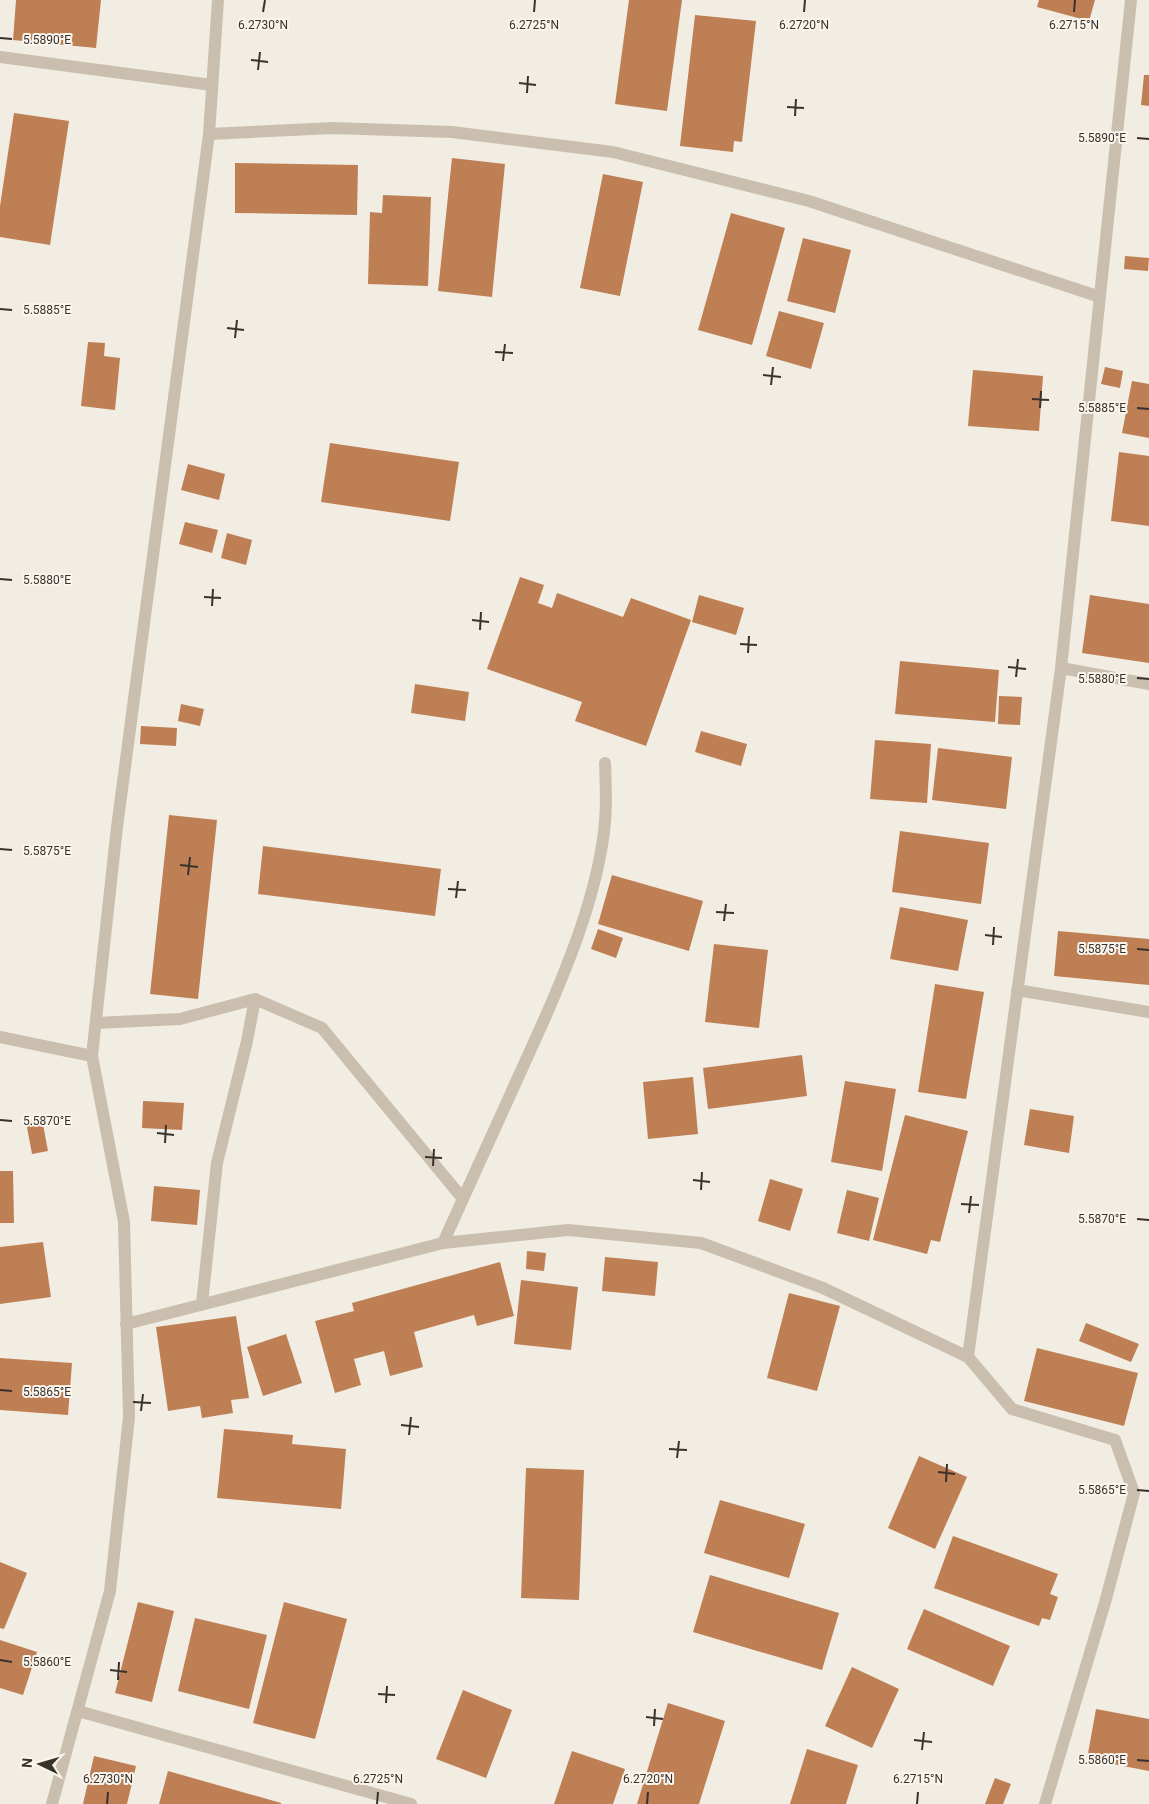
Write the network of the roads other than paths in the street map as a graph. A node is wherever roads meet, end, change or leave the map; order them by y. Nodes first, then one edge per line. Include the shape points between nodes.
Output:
1 (218, 0) edge
2 (1131, 0) edge
3 (0, 57) edge
4 (212, 85) junction
5 (208, 134) junction
6 (1100, 297) junction
7 (1060, 668) junction
8 (1149, 684) edge
9 (605, 763) dead end
10 (1017, 990) junction
11 (255, 999) junction
12 (1149, 1012) edge
13 (96, 1023) junction
14 (0, 1037) edge
15 (92, 1056) junction
16 (463, 1199) junction
17 (443, 1243) junction
18 (202, 1303) junction
19 (126, 1324) junction
20 (968, 1357) junction
21 (78, 1711) junction
22 (52, 1804) edge
23 (411, 1804) edge
24 (1045, 1804) edge

1 - 4 street
2 - 6 street
3 - 4 street
4 - 5 street
5 - 6 street via 333,128 452,132 613,152 808,201
5 - 13 street via 118,817
6 - 7 street
7 - 8 street
7 - 10 street
9 - 16 street via 607,800 603,840 581,925 551,1004
10 - 12 street
10 - 20 street
11 - 13 street via 180,1019
11 - 16 street via 322,1028
11 - 18 street via 217,1163
13 - 15 street
14 - 15 street
15 - 19 street via 124,1222
16 - 17 street
17 - 18 street
17 - 20 street via 568,1230 701,1243 822,1288
18 - 19 street
19 - 21 street via 129,1417 110,1591
20 - 24 street via 1012,1409 1115,1440 1134,1492
21 - 22 street
21 - 23 street

